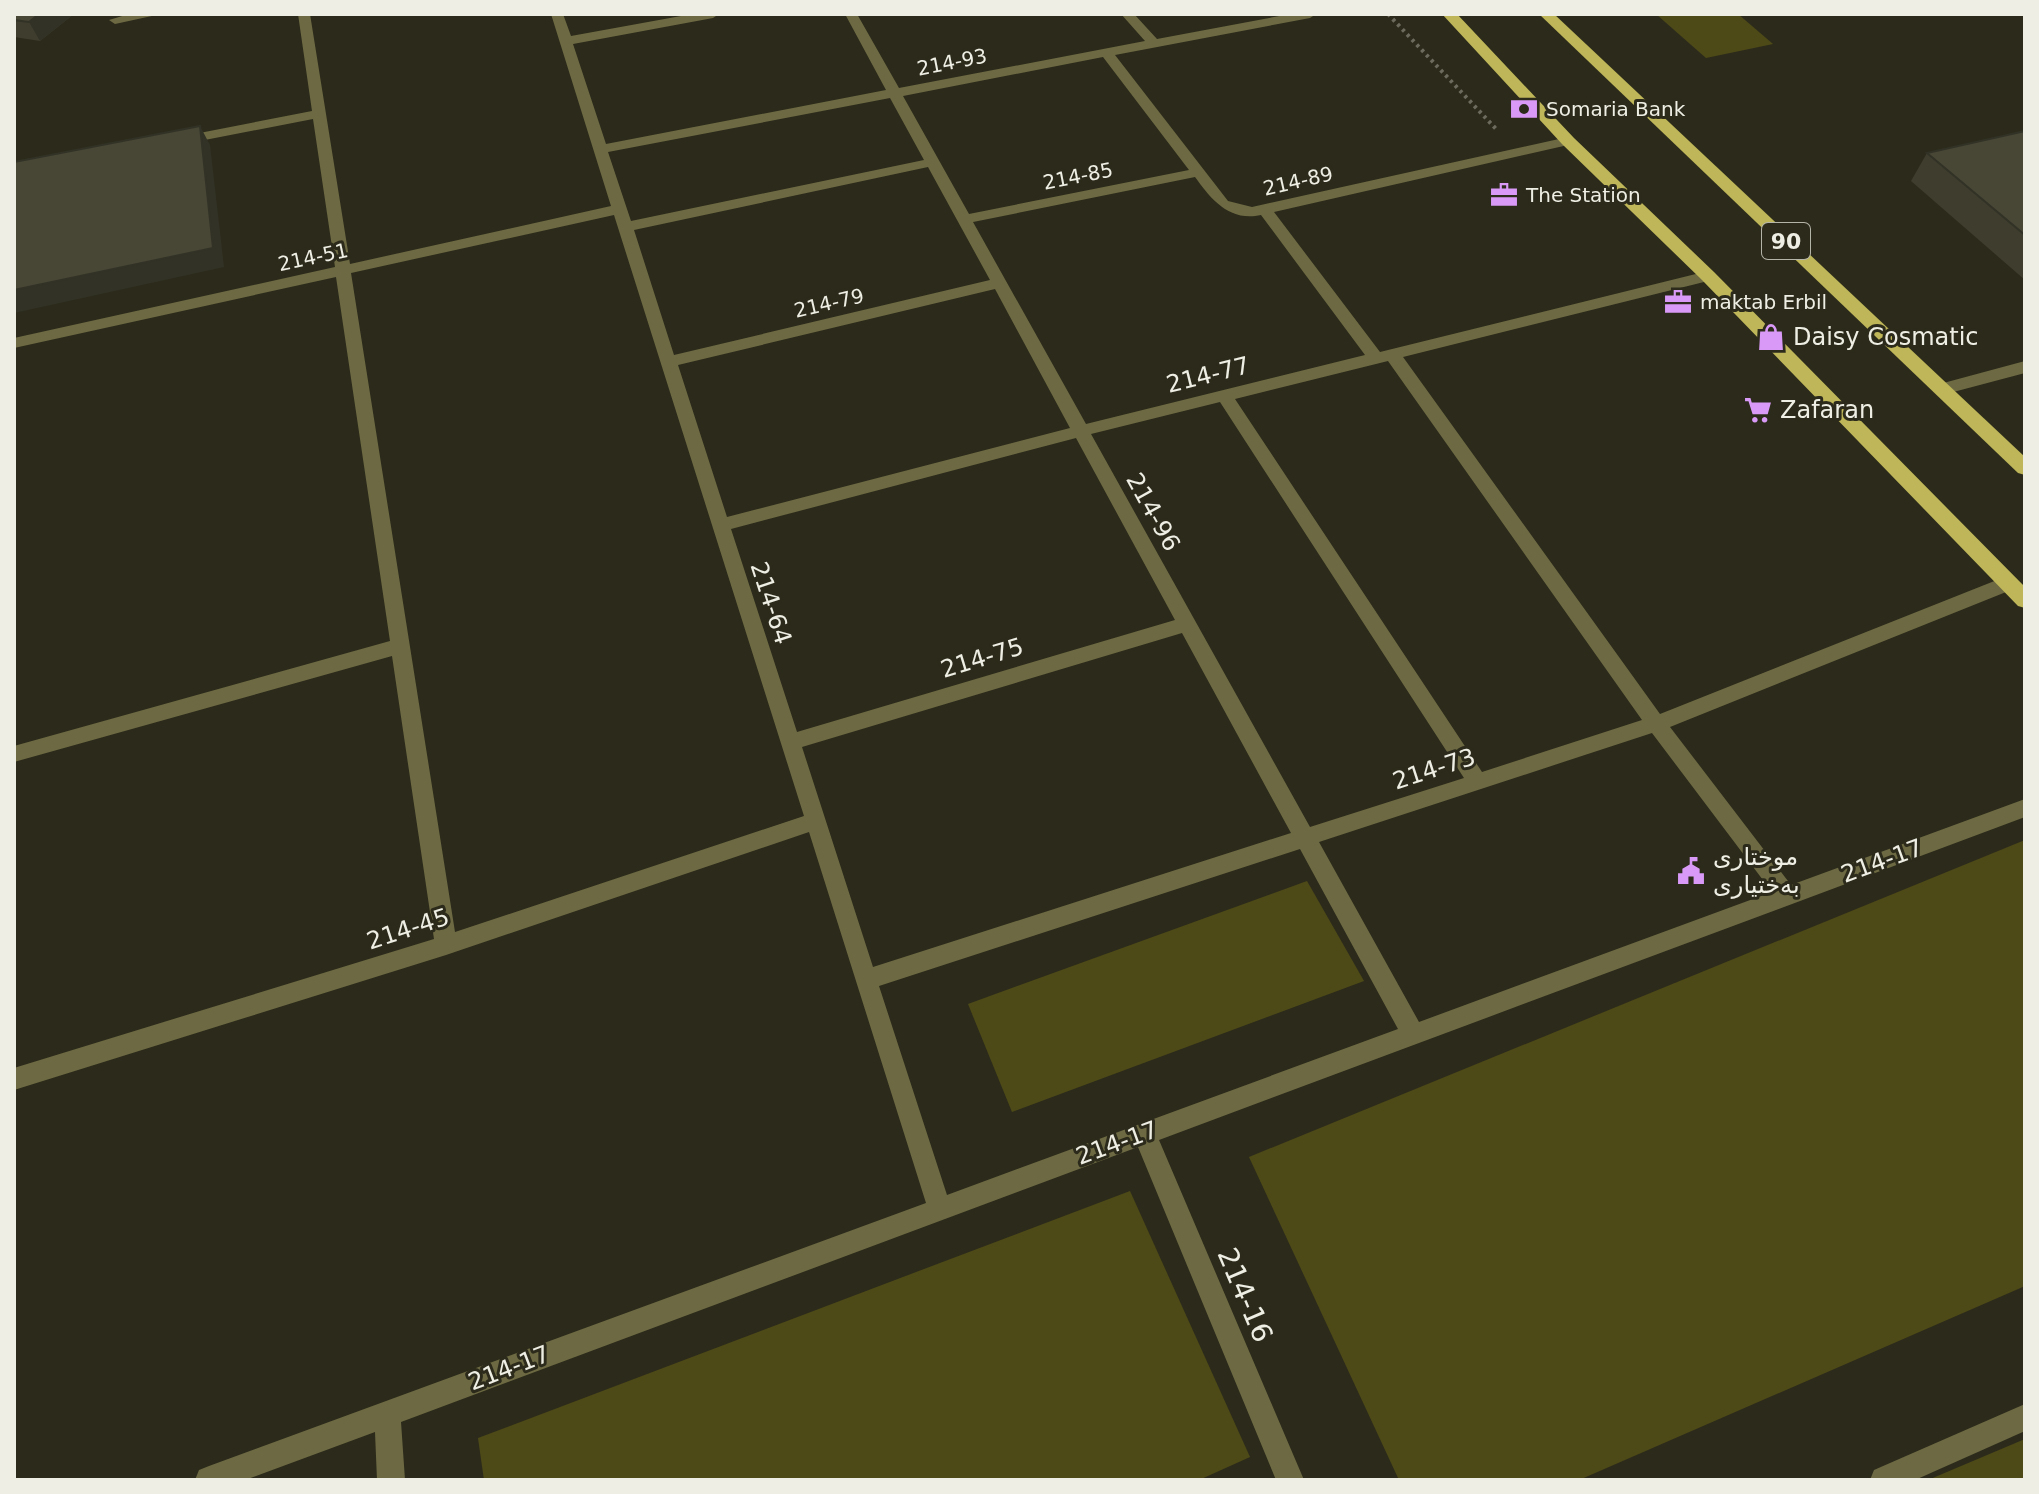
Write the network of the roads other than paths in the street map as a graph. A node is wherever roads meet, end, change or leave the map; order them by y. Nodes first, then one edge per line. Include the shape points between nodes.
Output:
1 (155, 14) edge
2 (304, 14) edge
3 (557, 14) edge
4 (713, 14) edge
5 (851, 14) edge
6 (1127, 14) edge
7 (1310, 14) edge
8 (1449, 14) edge
9 (1546, 14) edge
10 (115, 20) dead end
11 (566, 41) junction
12 (1154, 44) junction
13 (1107, 53) junction
14 (895, 93) junction
15 (318, 114) junction
16 (1568, 141) junction
17 (166, 144) edge
18 (600, 149) junction
19 (933, 162) junction
20 (1199, 172) junction
21 (1264, 209) junction
22 (622, 218) junction
23 (964, 219) junction
24 (342, 271) junction
25 (1708, 276) junction
26 (1000, 283) junction
27 (14, 343) edge
28 (1384, 356) junction
29 (668, 362) junction
30 (2025, 367) edge
31 (1942, 389) junction
32 (1224, 395) junction
33 (1081, 431) junction
34 (2025, 468) edge
35 (721, 525) junction
36 (2009, 583) junction
37 (2025, 600) edge
38 (1188, 624) junction
39 (400, 646) junction
40 (1656, 724) junction
41 (790, 742) junction
42 (14, 754) edge
43 (1478, 782) junction
44 (2025, 808) edge
45 (816, 821) junction
46 (1305, 838) junction
47 (1787, 896) junction
48 (446, 945) junction
49 (866, 980) junction
50 (1413, 1034) junction
51 (14, 1079) edge
52 (1144, 1133) junction
53 (939, 1207) junction
54 (387, 1414) junction
55 (2025, 1417) edge
56 (209, 1480) edge
57 (391, 1480) edge
58 (1290, 1480) edge
59 (1884, 1480) edge

1 - 10 street
2 - 15 street
3 - 11 street, 214-64
4 - 11 street
5 - 14 street, 214-96
6 - 12 street
7 - 12 street, 214-93
8 - 16 highway
9 - 31 highway, 90
11 - 18 street, 214-64
12 - 13 street, 214-93
13 - 14 street, 214-93
13 - 20 street, 214-89
14 - 18 street, 214-93
14 - 19 street, 214-96
15 - 17 street
15 - 24 street
16 - 21 street, 214-89
16 - 25 highway
18 - 22 street, 214-64
19 - 22 street, 214-51
19 - 23 street, 214-96
20 - 21 street, 214-89 via 1223,204 1252,212
20 - 23 street, 214-85
21 - 28 street
22 - 24 street, 214-51
22 - 29 street, 214-64
23 - 26 street, 214-96
24 - 27 street, 214-51
24 - 39 street
25 - 28 street, 214-77
25 - 36 highway
26 - 29 street, 214-79
26 - 33 street, 214-96
28 - 32 street, 214-77
28 - 40 street
29 - 35 street, 214-64
30 - 31 street
31 - 34 highway, 90
32 - 33 street, 214-77
32 - 43 street
33 - 35 street, 214-77
33 - 38 street, 214-96
35 - 41 street, 214-64
36 - 37 highway
36 - 40 street, 214-73
38 - 41 street, 214-75
38 - 46 street, 214-96
39 - 42 street
39 - 48 street
40 - 43 street, 214-73
40 - 47 street
41 - 45 street, 214-64
43 - 46 street, 214-73
44 - 47 street, 214-17
45 - 48 street, 214-45
45 - 49 street, 214-64
46 - 49 street, 214-73
46 - 50 street, 214-96
47 - 50 street, 214-17
48 - 51 street, 214-45
49 - 53 street, 214-64
50 - 52 street, 214-17
52 - 53 street, 214-17
52 - 58 street, 214-16
53 - 54 street, 214-17
54 - 56 street, 214-17
54 - 57 street
55 - 59 street

